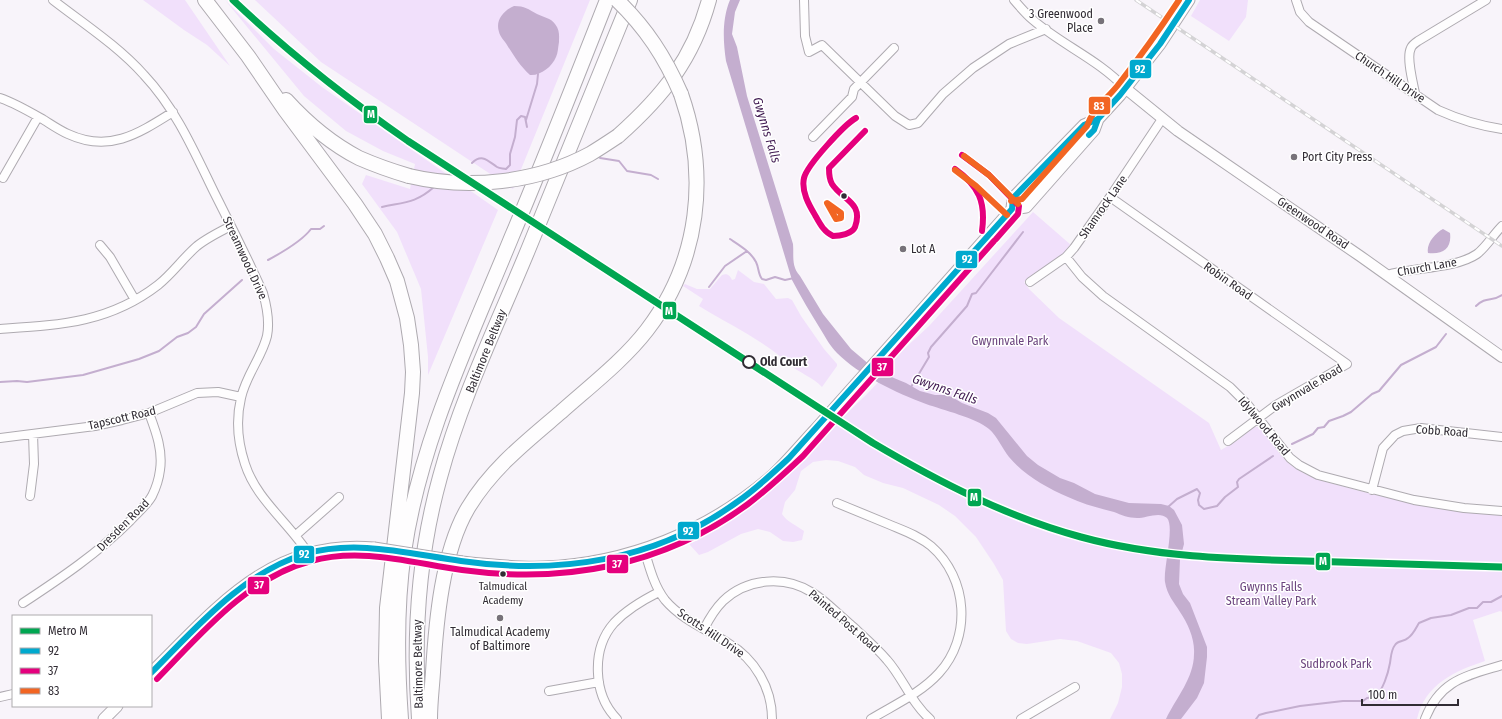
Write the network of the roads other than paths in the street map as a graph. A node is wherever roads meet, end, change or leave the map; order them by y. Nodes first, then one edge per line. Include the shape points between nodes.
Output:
1 (53, 0) edge
2 (205, 0) edge
3 (607, 0) edge
4 (617, 0) edge
5 (630, 0) edge
6 (709, 0) edge
7 (804, 0) edge
8 (1014, 0) edge
9 (1189, 0) edge
10 (1296, 0) edge
11 (1486, 0) edge
12 (1046, 29) junction
13 (894, 48) dead end
14 (248, 56) junction
15 (860, 83) junction
16 (1125, 88) junction
17 (1415, 93) junction
18 (0, 98) edge
19 (173, 112) junction
20 (38, 117) junction
21 (1162, 119) junction
22 (1502, 129) edge
23 (813, 137) dead end
24 (3, 178) dead end
25 (1110, 198) junction
26 (231, 226) junction
27 (1502, 226) edge
28 (100, 245) dead end
29 (1066, 257) junction
30 (1387, 275) junction
31 (1030, 282) dead end
32 (135, 300) junction
33 (0, 329) edge
34 (1502, 357) edge
35 (1347, 364) joint
36 (241, 397) junction
37 (149, 413) junction
38 (1258, 418) junction
39 (33, 434) junction
40 (1502, 437) edge
41 (0, 438) edge
42 (1228, 441) dead end
43 (1372, 490) junction
44 (30, 496) dead end
45 (339, 497) dead end
46 (837, 503) dead end
47 (1502, 511) edge
48 (296, 535) junction
49 (644, 549) junction
50 (308, 553) junction
51 (659, 592) junction
52 (23, 603) dead end
53 (704, 629) junction
54 (1502, 665) edge
55 (152, 672) edge
56 (599, 682) junction
57 (1075, 688) dead end
58 (550, 691) dead end
59 (12, 694) edge
60 (911, 695) junction
61 (0, 697) edge
62 (116, 707) edge
63 (104, 719) edge
64 (389, 719) edge
65 (401, 719) edge
66 (419, 719) edge
67 (430, 719) edge
68 (617, 719) edge
69 (772, 719) edge
70 (872, 719) edge
71 (930, 719) edge
72 (1021, 719) edge
73 (1425, 719) edge

1 - 19 street, Streamwood Drive via 127,57 145,75
2 - 14 highway
3 - 65 highway, Baltimore Beltway via 430,442 413,504 404,552 398,609
4 - 67 highway, bridge via 653,40 671,70 681,94 691,124 696,159 697,183 693,228 680,270 664,304 647,330 604,374 508,458 488,480 466,512 451,551 442,586
5 - 66 highway, Baltimore Beltway via 460,416 442,470 422,563 416,661
6 - 14 highway, bridge via 695,41 669,85 640,117 618,136 589,154 534,176 518,179 493,182 425,180 359,158 314,127
7 - 15 street via 805,36 809,52 822,45
8 - 12 street via 1033,20
9 - 16 main road via 1168,33
10 - 17 street, Church Hill Drive via 1300,12 1308,22
11 - 17 street via 1411,47 1410,61
12 - 15 street via 1009,44 973,68 913,125 905,124
12 - 16 street via 1118,80
13 - 15 street
14 - 64 highway via 375,234 397,281 407,318 413,372 387,608
15 - 23 street via 854,89 852,98
16 - 21 street, Greenwood Road
16 - 49 main road via 1098,119 1084,125 1013,198 1012,209 783,465 745,497 716,516 670,540
17 - 22 street, Church Hill Drive via 1447,114
18 - 20 street
19 - 20 street via 143,131 107,142 75,137
19 - 26 street, Streamwood Drive via 187,135
20 - 24 street
21 - 25 street, Shamrock Lane
21 - 30 street, Greenwood Road
25 - 29 street, Shamrock Lane
25 - 35 street, Robin Road
26 - 32 street via 197,246 159,284
26 - 36 street, Streamwood Drive via 264,293 268,317 267,336
27 - 30 street, Church Lane via 1481,250 1465,260
28 - 32 street
29 - 31 street, Shamrock Lane
29 - 38 street, Idylwood Road via 1082,277 1103,296 1218,378 1239,395
30 - 34 street, Greenwood Road
32 - 33 street via 106,314 76,322
35 - 38 street, Gwynnvale Road
36 - 37 street, Tapscott Road via 218,392 197,393
36 - 48 street, Streamwood Drive via 239,435 248,474 267,502
37 - 39 street, Tapscott Road via 95,426
37 - 52 street, Dresden Road via 159,444 161,461 159,478 152,496 116,535 93,555
38 - 42 street, Gwynnvale Road
38 - 43 street, Idylwood Road via 1290,458 1299,465 1318,475
39 - 41 street, Tapscott Road
39 - 44 street via 34,464
40 - 43 street, Cobb Road via 1421,428 1403,431 1395,435 1383,448
43 - 47 street, Idylwood Road via 1438,504
45 - 48 street
46 - 60 street via 917,537 941,557 956,581 961,604 957,642 950,659 939,673
48 - 50 street, Streamwood Drive
49 - 50 main road, bridge via 600,560 543,567 510,567 462,562 374,548 341,548
49 - 51 street, Scotts Hill Drive
50 - 55 main road via 274,567 243,585
51 - 53 street, Scotts Hill Drive via 680,615
51 - 56 street via 630,608 613,625 606,636 599,659
53 - 60 street, Painted Post Road via 722,602 746,586 767,582 796,585 821,599 876,648 898,674
53 - 69 street, Scotts Hill Drive via 730,643 751,661 766,687
54 - 73 street via 1455,681 1440,693
56 - 58 street
56 - 68 street via 603,697
57 - 72 street
59 - 61 street
60 - 70 street
60 - 71 street, Painted Post Road
62 - 63 main road

